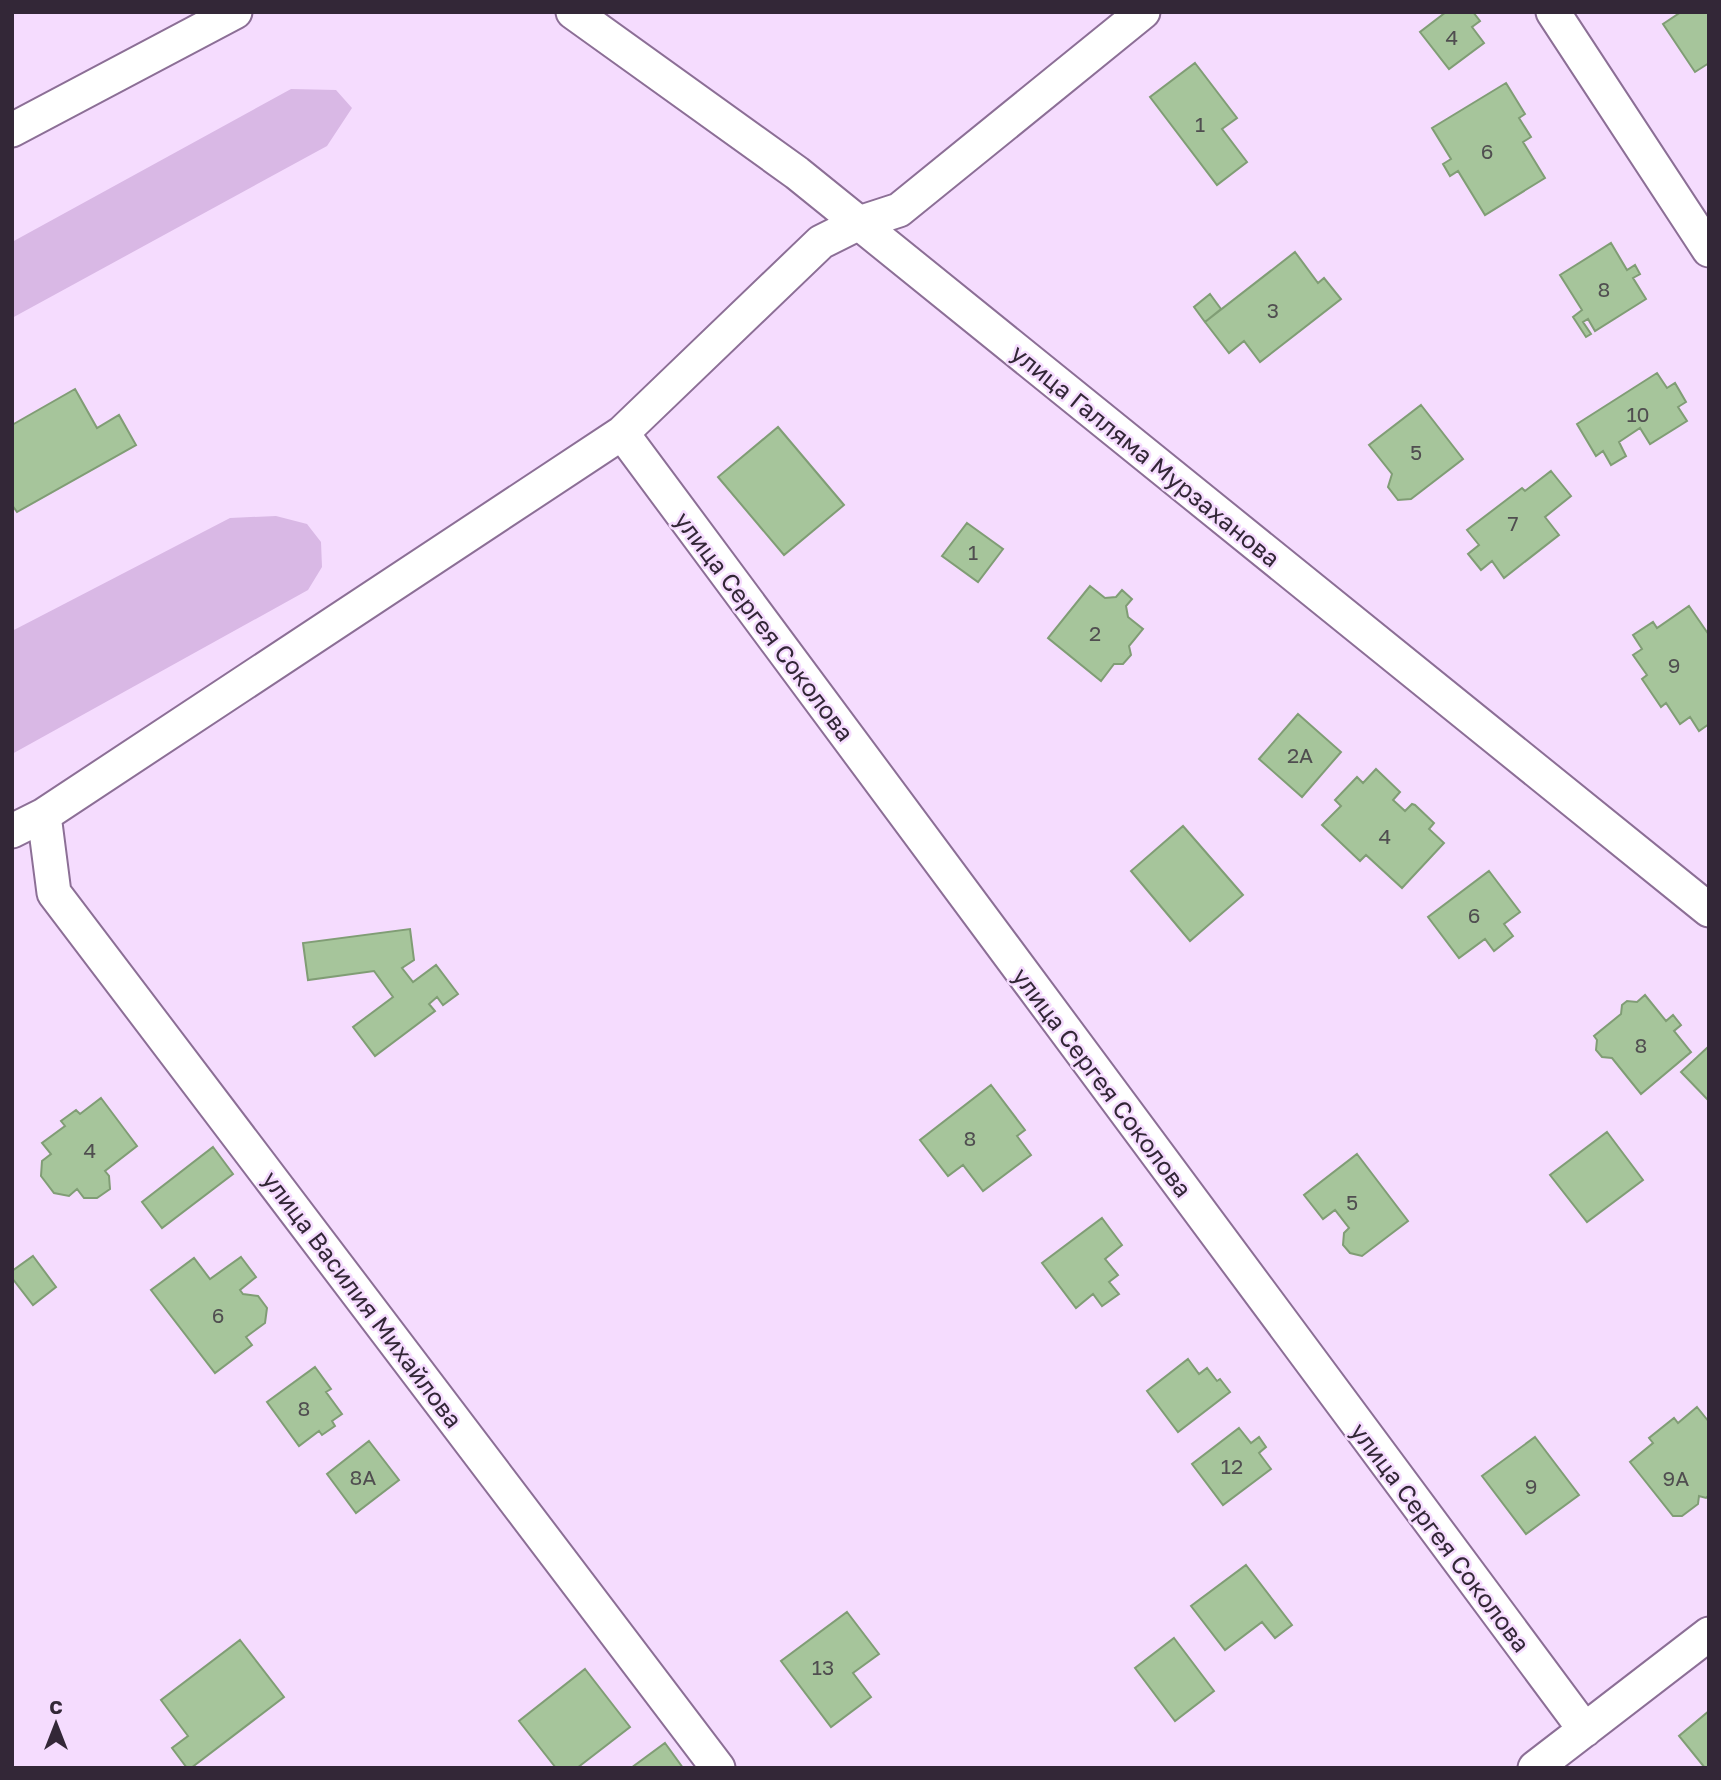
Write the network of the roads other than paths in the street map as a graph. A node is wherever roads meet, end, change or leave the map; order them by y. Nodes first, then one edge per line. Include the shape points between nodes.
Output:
1 (235, 12) edge
2 (573, 12) edge
3 (1143, 12) edge
4 (1553, 12) edge
5 (12, 130) edge
6 (859, 223) junction
7 (1709, 250) edge
8 (622, 433) junction
9 (44, 816) junction
10 (12, 831) edge
11 (1709, 910) edge
12 (1709, 1634) edge
13 (1584, 1730) junction
14 (718, 1768) edge
15 (1535, 1768) edge

1 - 5 street
2 - 6 street, улица Галляма Мурзаханова
3 - 6 street via 899,209
4 - 7 street
6 - 8 street via 821,242
6 - 11 street, улица Галляма Мурзаханова
8 - 9 street
8 - 13 street, улица Сергея Соколова
9 - 10 street
9 - 14 street, улица Василия Михайлова via 54,893
12 - 13 street
13 - 15 street

